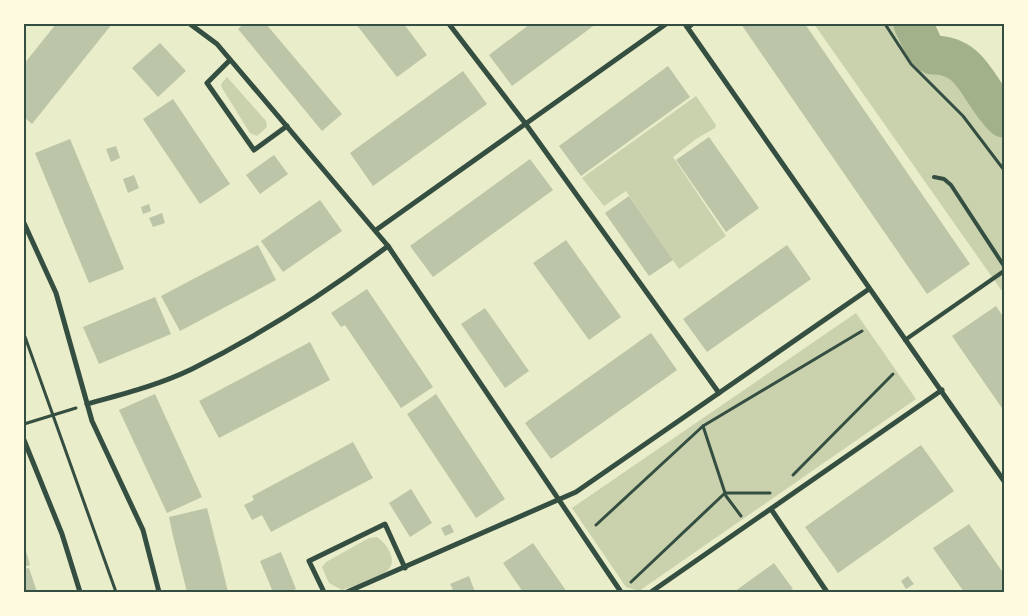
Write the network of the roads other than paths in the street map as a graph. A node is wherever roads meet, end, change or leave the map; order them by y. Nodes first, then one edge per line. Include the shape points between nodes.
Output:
1 (190, 24) edge
2 (449, 24) edge
3 (666, 24) edge
4 (693, 24) edge
5 (687, 26) edge
6 (230, 60) junction
7 (525, 123) junction
8 (287, 126) junction
9 (934, 177) dead end
10 (24, 223) edge
11 (376, 230) junction
12 (388, 246) junction
13 (1004, 266) edge
14 (1004, 271) edge
15 (869, 289) junction
16 (905, 340) junction
17 (942, 390) junction
18 (719, 393) junction
19 (87, 404) junction
20 (24, 440) edge
21 (1004, 481) edge
22 (559, 500) junction
23 (771, 509) junction
24 (405, 568) junction
25 (80, 592) edge
26 (159, 592) edge
27 (324, 592) edge
28 (347, 592) edge
29 (621, 592) edge
30 (651, 592) edge
31 (827, 592) edge

1 - 6 street via 217,44
2 - 7 street
3 - 7 street
4 - 5 lane
5 - 15 street
6 - 8 street
6 - 8 street via 206,83 254,150
7 - 11 street
7 - 18 street
8 - 11 street
9 - 13 lane via 951,185
10 - 19 street via 56,293
11 - 12 street
12 - 19 street via 347,276 191,369 148,387
12 - 22 street
14 - 16 lane
15 - 16 street
15 - 18 street
16 - 17 street
17 - 21 street
17 - 23 street
18 - 22 street via 576,492
19 - 26 street via 143,530
20 - 25 street via 62,534
22 - 24 street
22 - 29 street
23 - 30 street
23 - 31 street
24 - 27 street via 384,524 309,561
24 - 28 street

